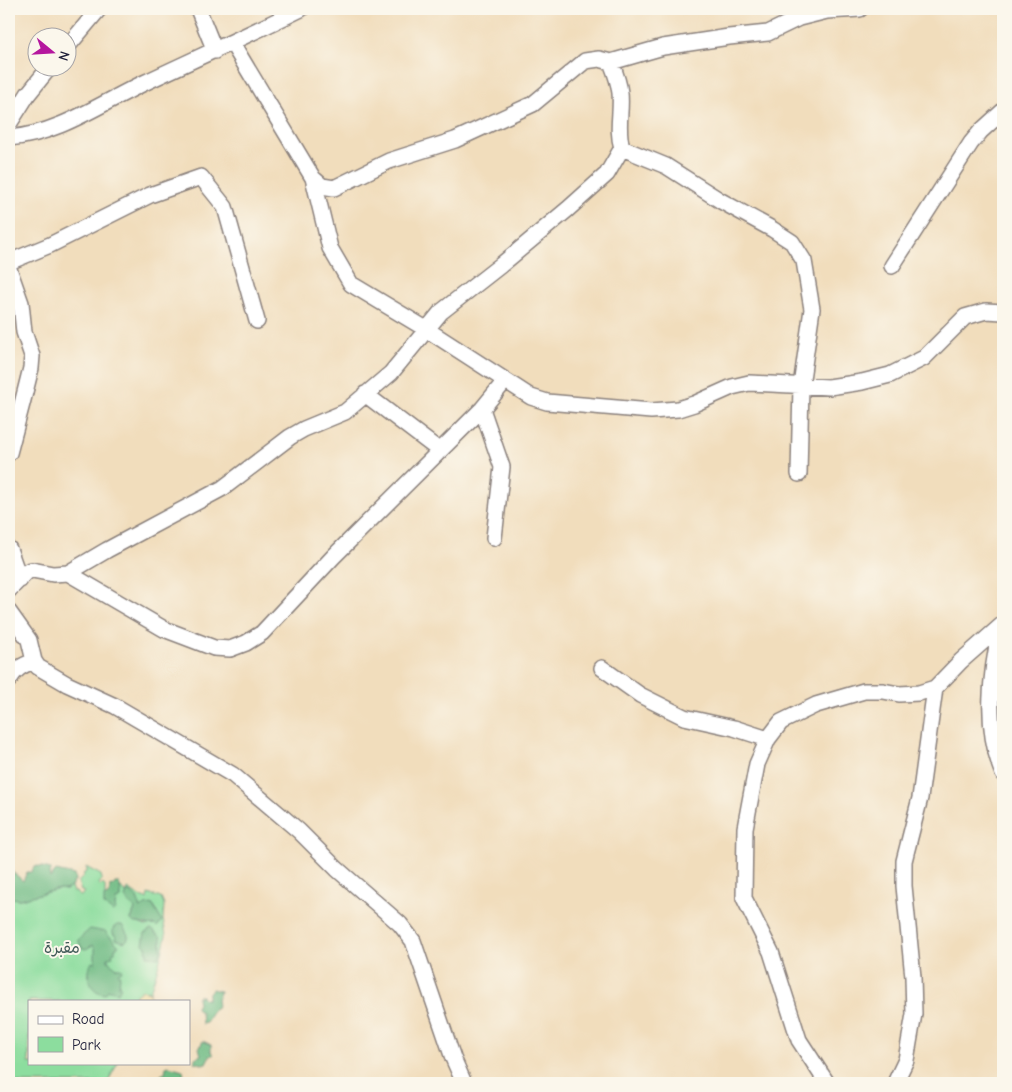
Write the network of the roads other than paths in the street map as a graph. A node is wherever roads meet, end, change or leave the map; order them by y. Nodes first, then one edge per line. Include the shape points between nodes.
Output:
1 (99, 9) edge
2 (198, 9) edge
3 (301, 9) edge
4 (860, 9) edge
5 (78, 34) edge
6 (232, 43) junction
7 (215, 51) junction
8 (611, 62) junction
9 (41, 78) edge
10 (1003, 111) edge
11 (9, 124) edge
12 (9, 138) edge
13 (622, 148) junction
14 (313, 178) junction
15 (9, 262) edge
16 (892, 266) dead end
17 (9, 269) edge
18 (1003, 312) edge
19 (257, 321) dead end
20 (426, 329) junction
21 (505, 381) junction
22 (801, 386) junction
23 (366, 394) junction
24 (482, 409) junction
25 (440, 451) junction
26 (9, 452) edge
27 (799, 474) dead end
28 (494, 538) dead end
29 (9, 549) edge
30 (68, 573) junction
31 (14, 585) edge
32 (9, 612) edge
33 (1002, 625) edge
34 (34, 661) junction
35 (602, 668) dead end
36 (9, 680) edge
37 (935, 688) junction
38 (768, 739) junction
39 (1003, 774) edge
40 (464, 1083) edge
41 (826, 1083) edge
42 (895, 1083) edge

1 - 5 street
2 - 7 street
3 - 6 street
4 - 8 street via 827,11 799,18 768,33 663,47
6 - 7 street
6 - 14 street
7 - 12 street via 74,120 26,136
8 - 13 street via 620,93 618,135
8 - 14 street via 599,59 585,61 533,104 455,140 389,161 334,188 322,186
9 - 11 street
10 - 16 street via 971,143
13 - 20 street via 606,174 441,312
13 - 22 street via 666,166 792,242 804,261 812,309
14 - 20 street via 330,248 351,284
15 - 19 street via 150,195 200,177 225,207
17 - 26 street via 22,303 24,332 32,356
18 - 22 street via 986,311 964,316 924,358 890,375 829,387
20 - 21 street
20 - 23 street via 391,373
21 - 22 street via 531,397 547,402 651,411 678,410 749,383
21 - 24 street
22 - 27 street
23 - 25 street
23 - 30 street via 345,412 290,437 223,488
24 - 25 street
24 - 28 street via 502,467
25 - 30 street via 262,633 246,644 230,649 214,648 164,629
29 - 31 street
30 - 31 street via 32,570
32 - 34 street via 29,640
33 - 37 street
33 - 39 street via 993,664 991,709
34 - 36 street via 15,671
34 - 40 street via 47,674 115,706 233,775 400,924 413,941
35 - 38 street via 640,695 684,717
37 - 38 street via 899,694 864,691 816,705 781,722
37 - 42 street via 920,798 904,861 914,1014 906,1060
38 - 41 street via 757,764 745,828 744,898 771,952 799,1040

